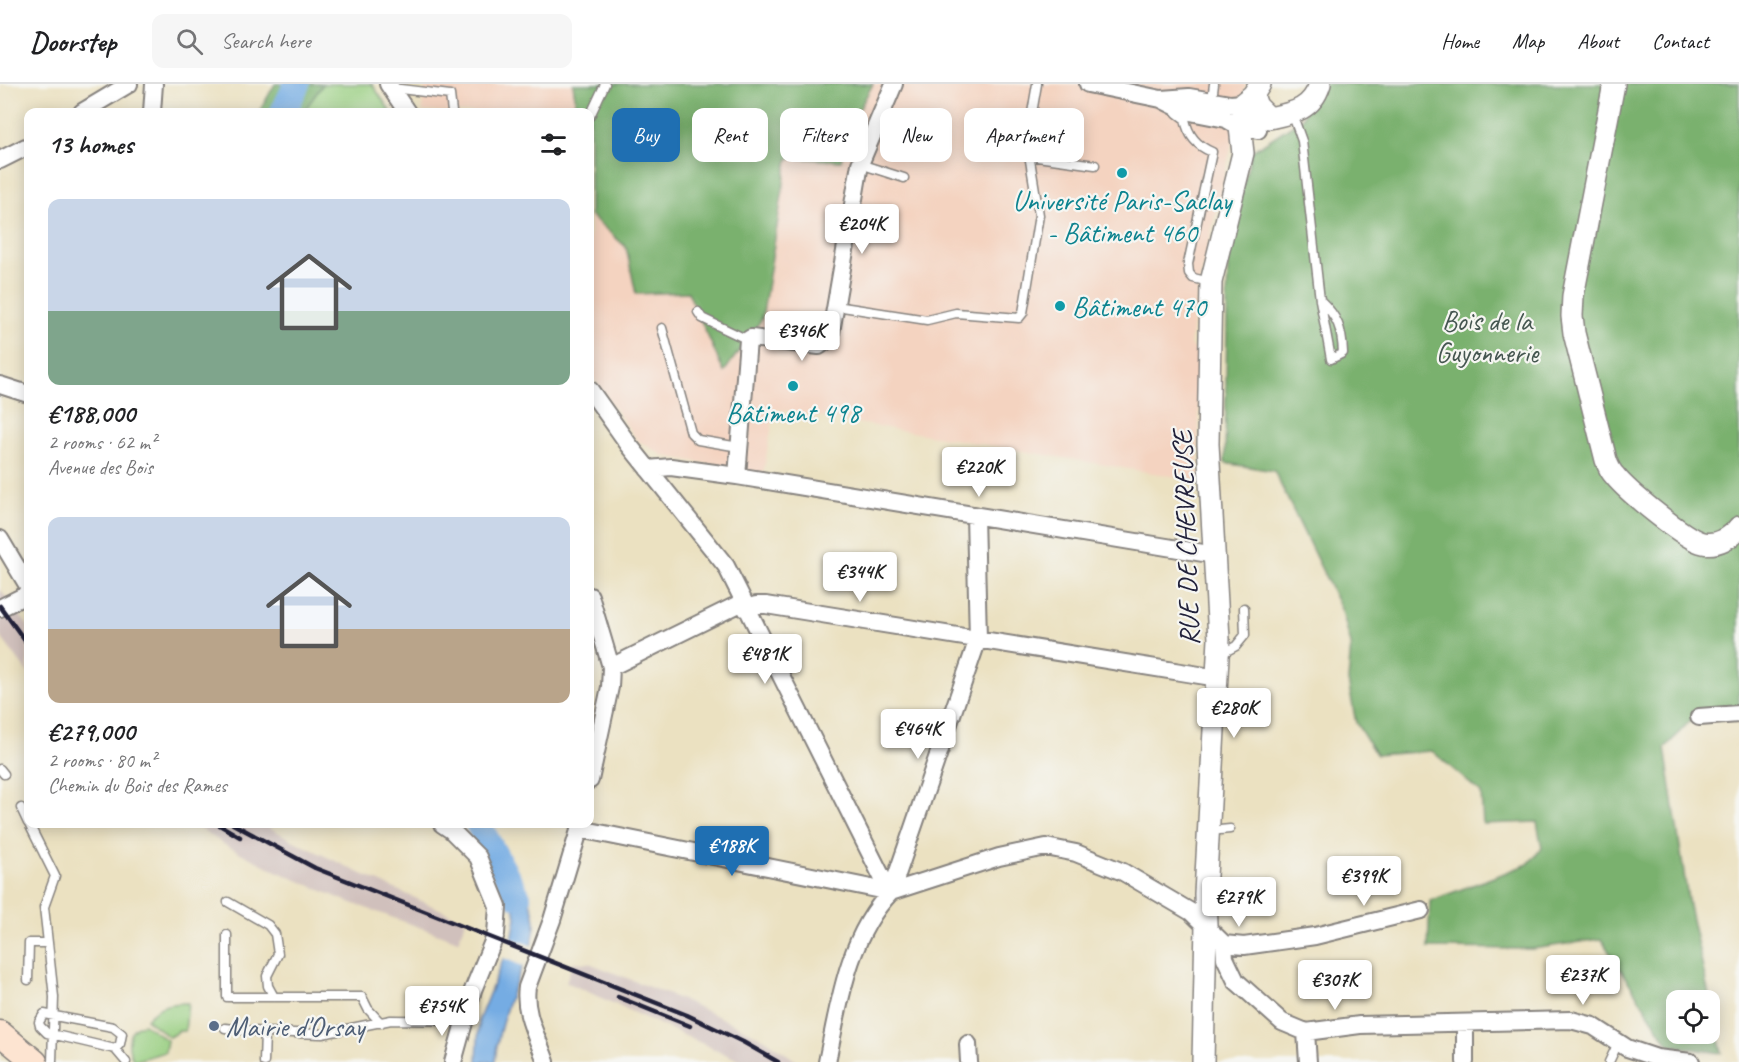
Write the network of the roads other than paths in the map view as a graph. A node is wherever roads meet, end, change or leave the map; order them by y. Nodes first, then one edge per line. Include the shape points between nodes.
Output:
1 (129, 84) edge
2 (154, 84) edge
3 (606, 84) edge
4 (894, 84) edge
5 (1037, 84) edge
6 (1320, 84) edge
7 (1614, 84) edge
8 (1096, 85) edge
9 (389, 86) edge
10 (1213, 92) edge
11 (1259, 93) edge
12 (1161, 99) junction
13 (89, 108) edge
14 (152, 108) edge
15 (404, 108) edge
16 (452, 108) edge
17 (594, 108) edge
18 (1032, 108) edge
19 (1291, 113) junction
20 (1256, 125) junction
21 (24, 148) edge
22 (0, 160) edge
23 (1031, 162) edge
24 (1073, 162) edge
25 (860, 164) junction
26 (1095, 165) dead end
27 (904, 178) dead end
28 (1210, 282) junction
29 (1320, 300) junction
30 (836, 306) junction
31 (698, 312) dead end
32 (662, 328) dead end
33 (748, 340) junction
34 (0, 385) edge
35 (24, 393) edge
36 (594, 395) edge
37 (739, 447) junction
38 (648, 469) junction
39 (737, 476) junction
40 (975, 515) junction
41 (1739, 527) edge
42 (0, 539) edge
43 (1215, 555) junction
44 (24, 579) edge
45 (24, 596) edge
46 (745, 605) junction
47 (0, 608) edge
48 (1244, 608) dead end
49 (594, 610) edge
50 (978, 639) junction
51 (1219, 656) junction
52 (611, 667) junction
53 (1218, 678) junction
54 (1739, 714) edge
55 (1699, 717) dead end
56 (594, 761) edge
57 (21, 808) dead end
58 (24, 814) edge
59 (31, 828) edge
60 (448, 828) edge
61 (579, 828) edge
62 (589, 828) edge
63 (1230, 829) dead end
64 (1209, 831) junction
65 (891, 892) junction
66 (228, 902) dead end
67 (1420, 910) dead end
68 (1206, 925) junction
69 (227, 935) dead end
70 (48, 943) junction
71 (1224, 944) junction
72 (28, 980) dead end
73 (274, 997) junction
74 (54, 1016) junction
75 (464, 1021) junction
76 (381, 1023) junction
77 (1465, 1024) junction
78 (225, 1028) dead end
79 (265, 1032) junction
80 (1306, 1032) junction
81 (0, 1033) edge
82 (53, 1035) junction
83 (1618, 1042) junction
84 (968, 1044) dead end
85 (115, 1049) junction
86 (36, 1062) edge
87 (52, 1062) edge
88 (126, 1062) edge
89 (264, 1062) edge
90 (453, 1062) edge
91 (546, 1062) edge
92 (827, 1062) edge
93 (969, 1062) edge
94 (1203, 1062) edge
95 (1308, 1062) edge
96 (1465, 1062) edge
97 (1609, 1062) edge
98 (1691, 1062) edge

1 - 13 street
2 - 14 street
3 - 17 lane
4 - 25 street
5 - 18 lane
6 - 19 street via 1312,101
7 - 41 street via 1572,316 1605,460 1612,474 1688,538 1704,544 1720,541
8 - 12 street
9 - 15 street
9 - 16 lane via 450,95
10 - 11 street via 1230,104
10 - 12 street
11 - 19 street
11 - 20 street
12 - 20 street via 1185,111
12 - 28 lane via 1185,120 1198,146 1212,152 1188,264 1193,278
19 - 20 street
19 - 29 lane via 1302,141
20 - 28 street, RUE DE CHEVREUSE via 1243,153
21 - 22 street
23 - 30 lane via 1039,215 1019,318 956,313 927,320
24 - 26 lane
25 - 27 lane
25 - 30 street
28 - 43 street, RUE DE CHEVREUSE via 1208,444
29 - 29 lane via 1326,340 1331,359 1343,353 1342,332 1332,311
30 - 33 street via 830,338 819,346
31 - 33 lane via 702,318
32 - 37 lane via 692,433 698,440
33 - 37 street
34 - 35 street
36 - 38 street
37 - 39 street
38 - 39 street via 671,467
38 - 46 street via 726,566
39 - 40 street
40 - 43 street
40 - 50 street
42 - 44 street
43 - 51 street, RUE DE CHEVREUSE
45 - 47 street
46 - 50 street via 766,605
46 - 52 street
46 - 65 street
48 - 51 lane via 1245,635
49 - 52 street
50 - 53 street
50 - 65 street
51 - 53 street, RUE DE CHEVREUSE
52 - 56 street
53 - 64 street, RUE DE CHEVREUSE
54 - 55 street
57 - 58 lane
59 - 70 lane via 56,876 44,907
60 - 75 street via 478,857 498,906 496,934
61 - 91 street via 525,997
62 - 65 street
63 - 64 lane
64 - 68 street, RUE DE CHEVREUSE
65 - 68 street via 999,857 1046,847 1076,853 1123,872
65 - 92 street via 857,942
66 - 73 lane via 268,925 275,934 278,954 267,976
67 - 71 street via 1315,936 1244,946
68 - 71 street
68 - 94 street, RUE DE CHEVREUSE
69 - 73 lane via 227,997
70 - 72 lane via 28,943
70 - 74 lane
71 - 80 street via 1225,958 1236,981 1282,1022
73 - 76 lane via 362,998
74 - 82 lane
74 - 82 lane via 44,1014 39,1022 43,1031
74 - 85 lane via 119,1030 120,1044
75 - 76 lane
75 - 90 street
76 - 79 lane via 322,1034
77 - 80 street via 1360,1025
77 - 83 street via 1571,1020 1593,1026
77 - 96 street
78 - 79 lane
79 - 89 lane
80 - 95 street
81 - 86 main road
82 - 85 lane
82 - 87 lane
83 - 97 lane
83 - 98 street via 1657,1058
84 - 93 street
85 - 88 lane

